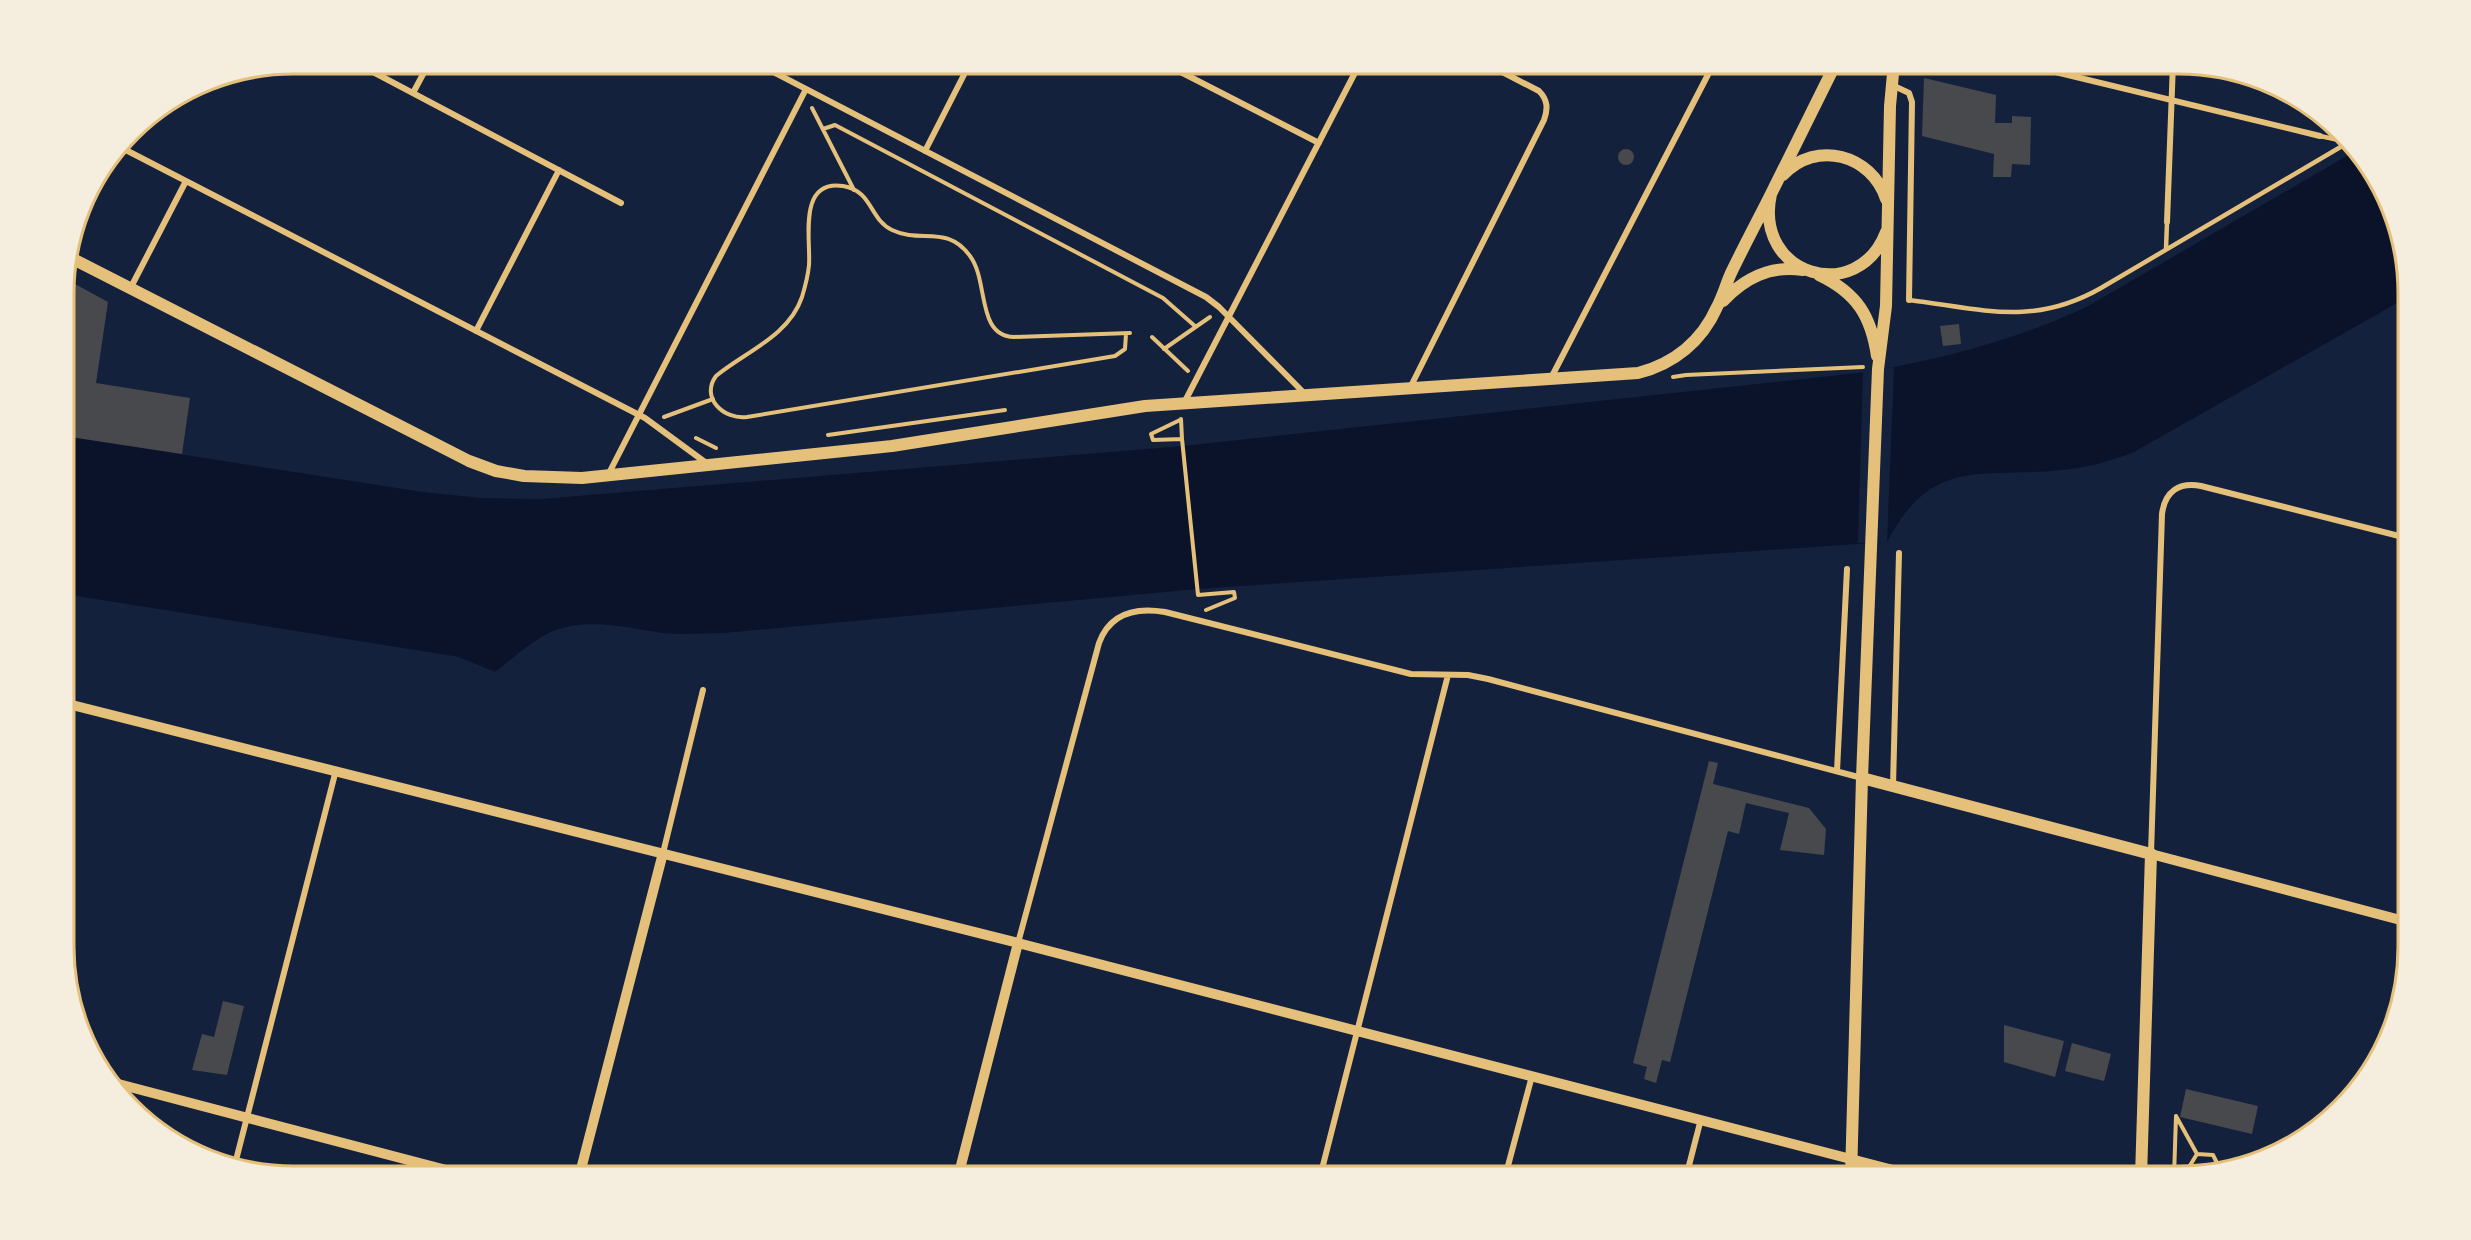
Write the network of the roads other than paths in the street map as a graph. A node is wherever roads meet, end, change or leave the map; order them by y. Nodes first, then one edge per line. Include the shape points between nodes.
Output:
1 (377, 74) edge
2 (423, 74) edge
3 (777, 74) edge
4 (964, 74) edge
5 (1184, 74) edge
6 (1354, 74) edge
7 (1506, 74) edge
8 (1708, 74) edge
9 (1831, 74) edge
10 (1893, 74) edge
11 (2063, 74) edge
12 (2172, 74) edge
13 (1892, 85) junction
14 (806, 89) junction
15 (413, 93) junction
16 (2171, 100) junction
17 (2320, 136) joint
18 (2334, 139) edge
19 (1318, 143) junction
20 (2341, 146) edge
21 (126, 150) edge
22 (925, 151) junction
23 (559, 170) junction
24 (186, 181) junction
25 (1773, 190) junction
26 (621, 203) dead end
27 (1888, 219) junction
28 (2167, 222) joint
29 (2166, 249) junction
30 (76, 261) edge
31 (1812, 272) junction
32 (130, 289) junction
33 (1909, 300) joint
34 (1718, 306) junction
35 (1229, 317) junction
36 (476, 331) junction
37 (1878, 369) junction
38 (1550, 380) junction
39 (1410, 389) junction
40 (1307, 395) junction
41 (1184, 403) junction
42 (639, 415) junction
43 (710, 465) junction
44 (608, 476) junction
45 (2398, 536) edge
46 (1899, 553) dead end
47 (1847, 569) dead end
48 (1448, 675) junction
49 (703, 690) dead end
50 (74, 705) edge
51 (336, 770) junction
52 (1837, 771) junction
53 (1862, 778) junction
54 (1893, 786) junction
55 (663, 853) junction
56 (2151, 854) junction
57 (2398, 918) edge
58 (1018, 943) junction
59 (1357, 1030) junction
60 (1532, 1075) junction
61 (123, 1086) edge
62 (246, 1118) junction
63 (1701, 1118) junction
64 (236, 1159) edge
65 (1852, 1159) junction
66 (431, 1166) edge
67 (582, 1166) edge
68 (961, 1166) edge
69 (1323, 1166) edge
70 (1508, 1166) edge
71 (1689, 1166) edge
72 (1852, 1166) edge
73 (1878, 1166) edge
74 (2141, 1166) edge

1 - 15 street
2 - 15 street
3 - 14 street
4 - 22 street
5 - 19 street
6 - 19 street
7 - 39 street via 1539,91 1547,102 1544,120
8 - 38 street
9 - 25 main road
10 - 13 main road
11 - 16 street
12 - 16 street
13 - 27 main road
13 - 33 street via 1909,93 1912,102
14 - 22 street
14 - 42 street
15 - 23 street
16 - 17 street
16 - 28 street
17 - 18 lane
19 - 35 street
20 - 29 lane
21 - 24 street
22 - 35 street via 1200,294
23 - 26 street
23 - 36 street
24 - 32 street
24 - 36 street
25 - 27 main road via 1786,172 1808,158 1843,156 1867,168 1878,182 1886,198
25 - 31 main road via 1768,219 1772,236 1786,257
25 - 34 main road
27 - 31 main road via 1879,246 1862,264 1840,273
27 - 37 main road via 1886,306
28 - 29 lane
29 - 33 lane via 2088,295 2050,309 2006,312
30 - 32 main road
31 - 34 main road via 1785,269 1757,275
31 - 37 main road via 1841,287 1864,312 1873,333
32 - 44 main road via 483,466 537,478
34 - 38 main road via 1681,354 1655,368 1628,375
35 - 40 street
35 - 41 street
36 - 42 street
37 - 53 main road
38 - 39 main road
39 - 40 main road
40 - 41 main road
41 - 43 main road via 1127,408 892,446
42 - 43 street
42 - 44 street
43 - 44 main road
45 - 56 street via 2201,486 2173,489 2162,514
46 - 54 street
47 - 52 street
48 - 52 street via 1488,679
48 - 58 street via 1411,674 1165,612 1146,610 1119,616 1106,628 1099,643
48 - 59 street
49 - 55 street
50 - 51 street
51 - 55 street
51 - 62 street
52 - 53 street
53 - 54 main road
53 - 65 main road
54 - 56 main road
55 - 58 street
55 - 67 street
56 - 57 street
56 - 74 main road
58 - 59 street
58 - 68 street
59 - 60 street
59 - 69 street
60 - 63 street
60 - 70 street
61 - 62 street
62 - 64 street
62 - 66 street
63 - 65 street
63 - 71 street
65 - 72 main road
65 - 73 street

